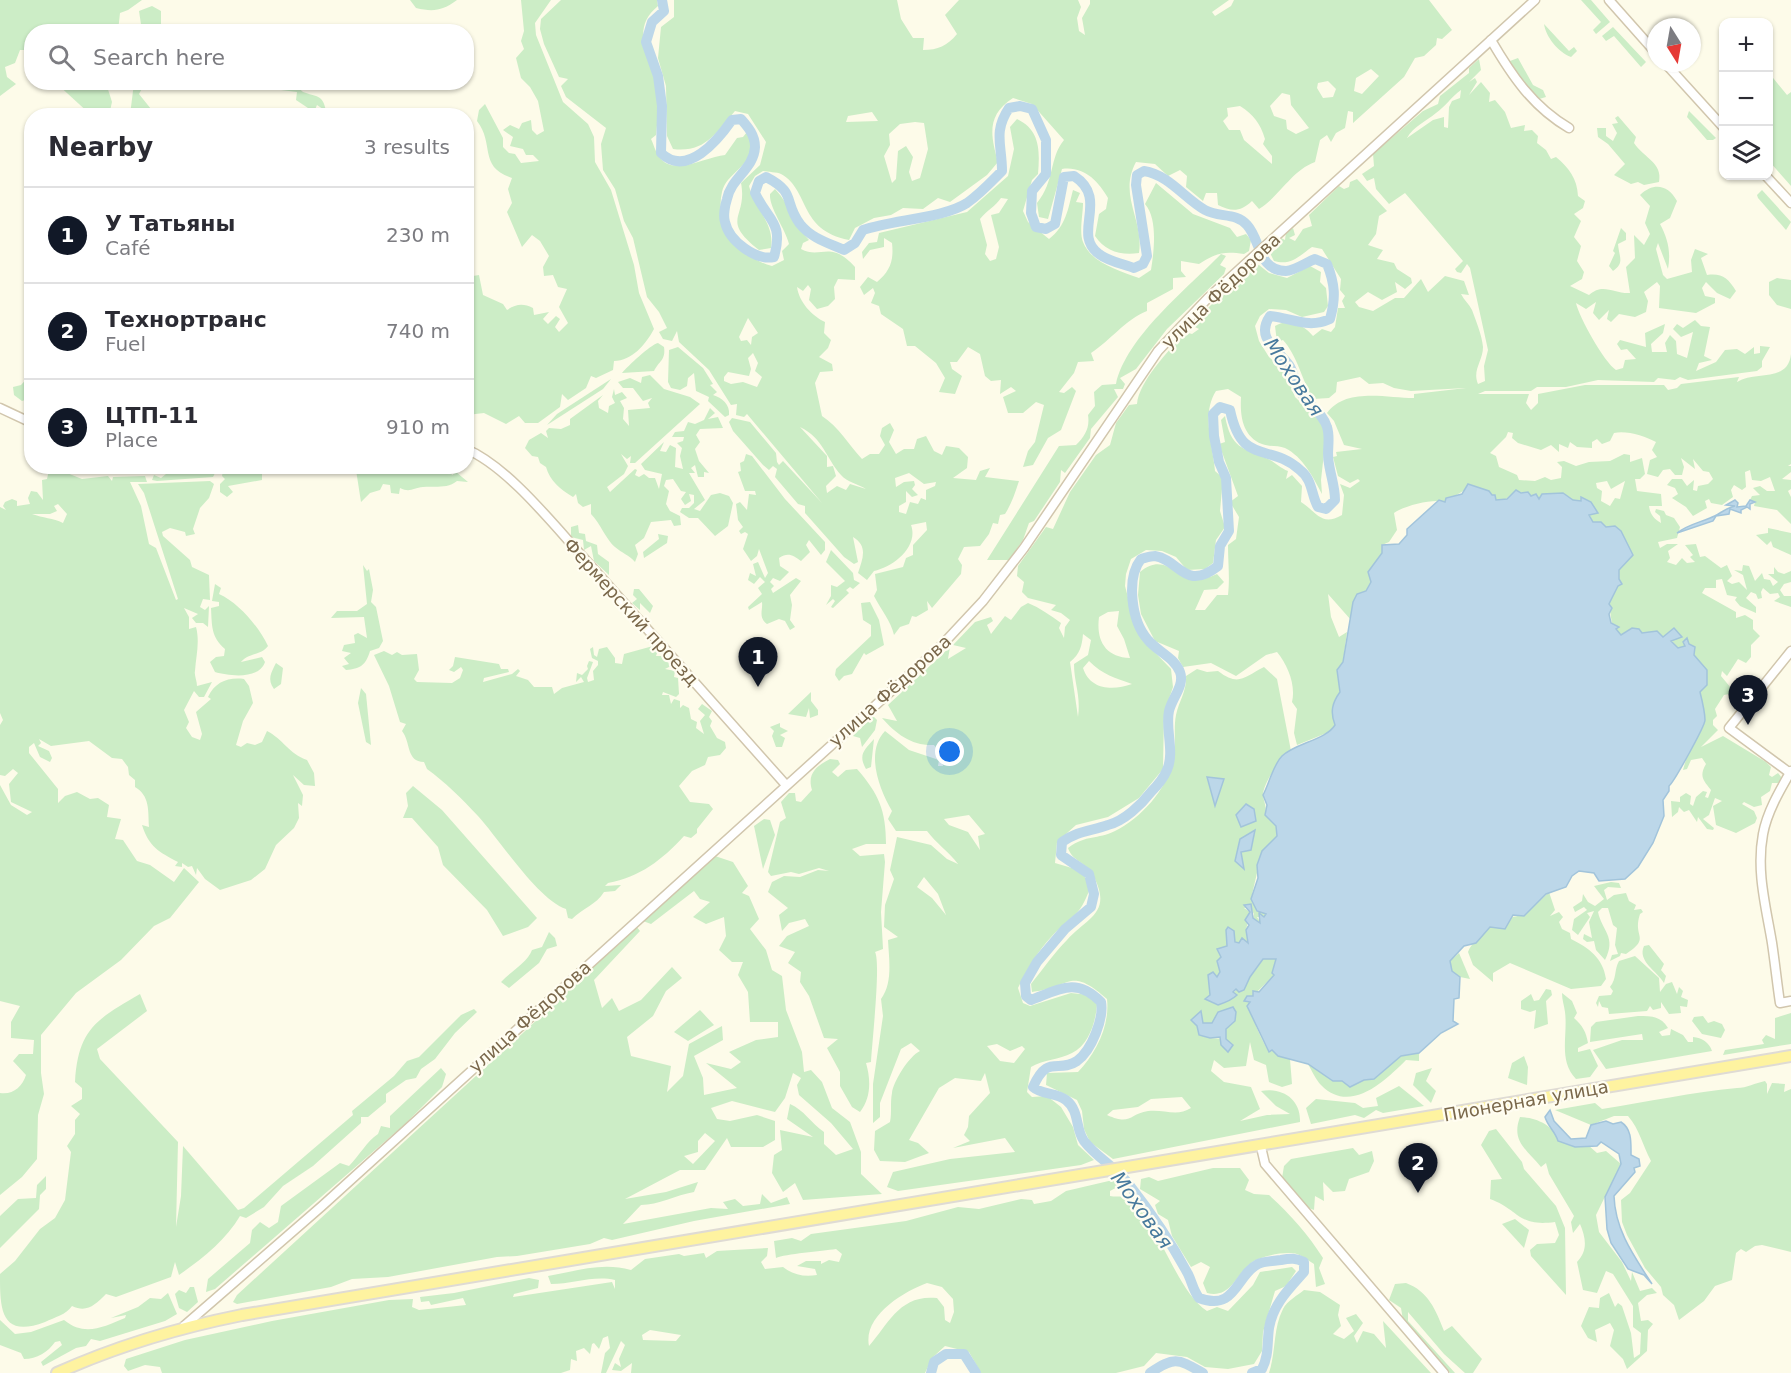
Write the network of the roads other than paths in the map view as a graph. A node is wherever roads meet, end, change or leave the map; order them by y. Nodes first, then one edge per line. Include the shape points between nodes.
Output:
1 (1535, 0) edge
2 (1609, 0) edge
3 (1491, 40) junction
4 (1647, 42) edge
5 (1673, 72) edge
6 (1722, 126) edge
7 (1569, 128) dead end
8 (1770, 180) edge
9 (1791, 203) edge
10 (0, 408) edge
11 (24, 419) edge
12 (474, 454) edge
13 (1791, 651) edge
14 (1790, 772) edge
15 (786, 785) junction
16 (1791, 1001) edge
17 (1791, 1056) edge
18 (1261, 1147) junction
19 (184, 1326) junction
20 (57, 1373) edge
21 (1444, 1373) edge

1 - 3 street, улица Фёдорова
2 - 4 street
3 - 7 street via 1510,73 1535,103
3 - 15 street, улица Фёдорова via 1208,298 1158,351 1024,548 983,601 941,646
5 - 6 street
8 - 9 street
10 - 11 street
12 - 15 street, Фермерский проезд via 495,467 549,520
13 - 14 street via 1729,728
14 - 16 street via 1766,819 1761,863 1763,904 1780,1002
15 - 19 street, улица Фёдорова
17 - 18 main road, Пионерная улица
18 - 19 main road, Пионерная улица
18 - 21 street via 1265,1164
19 - 20 main road, Пионерная улица

